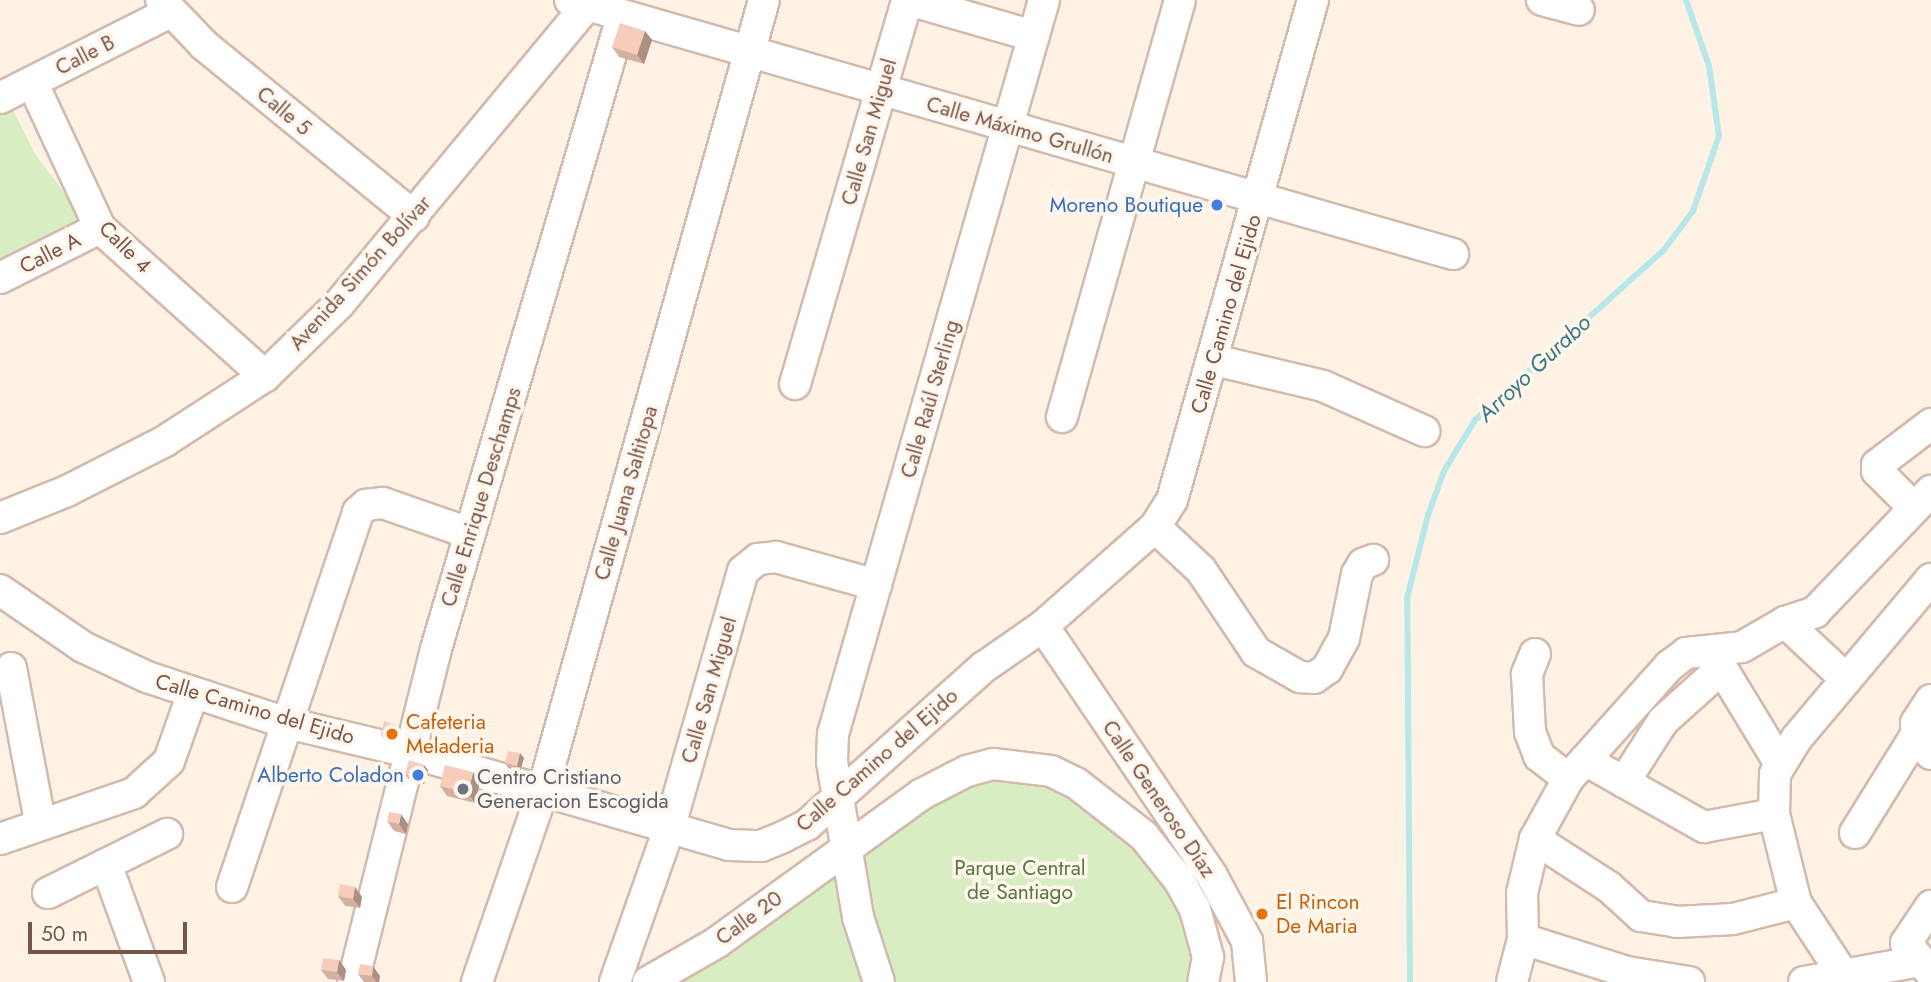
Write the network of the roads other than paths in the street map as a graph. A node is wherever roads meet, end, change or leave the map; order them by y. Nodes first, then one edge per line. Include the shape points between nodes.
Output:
1 (764, 0) edge
2 (908, 0) edge
3 (1044, 0) edge
4 (1180, 0) edge
5 (1313, 0) edge
6 (1542, 0) edge
7 (582, 2) edge
8 (165, 6) edge
9 (1579, 10) dead end
10 (622, 17) junction
11 (1034, 36) junction
12 (748, 52) junction
13 (32, 82) junction
14 (881, 90) junction
15 (0, 98) edge
16 (1007, 130) junction
17 (1133, 162) junction
18 (1258, 199) junction
19 (414, 216) junction
20 (100, 228) junction
21 (1453, 254) dead end
22 (0, 278) edge
23 (1214, 360) junction
24 (265, 376) junction
25 (795, 384) dead end
26 (1062, 417) dead end
27 (1931, 424) edge
28 (1424, 431) dead end
29 (1922, 499) edge
30 (0, 518) edge
31 (1154, 527) junction
32 (469, 533) junction
33 (1373, 560) dead end
34 (1931, 579) edge
35 (876, 585) junction
36 (0, 590) edge
37 (1785, 622) junction
38 (1043, 625) junction
39 (1535, 654) dead end
40 (1717, 659) junction
41 (11, 668) dead end
42 (1846, 679) junction
43 (193, 693) junction
44 (1931, 700) edge
45 (287, 723) junction
46 (1925, 747) edge
47 (409, 752) junction
48 (1779, 762) junction
49 (1576, 769) junction
50 (1624, 782) junction
51 (542, 793) junction
52 (838, 799) junction
53 (1774, 814) junction
54 (40, 822) junction
55 (669, 829) junction
56 (1855, 833) dead end
57 (167, 834) dead end
58 (0, 839) edge
59 (1535, 839) junction
60 (847, 849) junction
61 (106, 864) junction
62 (232, 887) dead end
63 (48, 893) dead end
64 (1796, 903) junction
65 (1926, 910) edge
66 (1522, 939) junction
67 (1926, 967) edge
68 (1842, 973) junction
69 (149, 982) edge
70 (353, 982) edge
71 (477, 982) edge
72 (615, 982) edge
73 (649, 982) edge
74 (878, 982) edge
75 (1203, 982) edge
76 (1251, 982) edge
77 (1512, 982) edge
78 (1689, 982) edge
79 (1804, 982) edge

1 - 12 street, Calle Juana Saltitopa
2 - 11 street
2 - 14 street, Calle San Miguel
3 - 11 street, Calle Raúl Sterling
4 - 17 street
5 - 18 street, Calle Camino del Ejido
6 - 9 street
7 - 10 street, Calle Máximo Grullón
7 - 19 street, Avenida Simón Bolívar
8 - 13 street, Calle B
8 - 19 street, Calle 5
10 - 12 street, Calle Máximo Grullón
10 - 32 street, Calle Enrique Deschamps
11 - 16 street, Calle Raúl Sterling
12 - 14 street, Calle Máximo Grullón
12 - 51 street, Calle Juana Saltitopa
13 - 15 street, Calle B
13 - 20 street, Calle 4
14 - 16 street, Calle Máximo Grullón
14 - 25 street, Calle San Miguel
16 - 17 street, Calle Máximo Grullón
16 - 35 street, Calle Raúl Sterling
17 - 18 street, Calle Máximo Grullón
17 - 26 street
18 - 21 street, Calle Máximo Grullón
18 - 23 street, Calle Camino del Ejido
19 - 24 street, Avenida Simón Bolívar via 339,304
20 - 22 street, Calle A
20 - 24 street, Calle 4
23 - 28 street via 1323,386
23 - 31 street, Calle Camino del Ejido via 1172,500
24 - 30 street, Avenida Simón Bolívar via 166,441 67,491
27 - 29 street via 1877,465 1877,471
29 - 37 street via 1815,612
31 - 33 street via 1201,570 1256,652 1300,677 1314,678 1327,669 1344,638 1357,575 1363,564
31 - 38 street, Calle Camino del Ejido
32 - 45 street via 383,503 366,505 358,512
32 - 47 street, Calle Enrique Deschamps
34 - 42 street
35 - 52 street, Calle Raúl Sterling via 833,734
35 - 55 street, Calle San Miguel via 776,557 758,559 743,571
36 - 43 street, Calle Camino del Ejido via 83,647
37 - 40 street
37 - 42 street
38 - 52 street, Calle Camino del Ejido via 984,667
38 - 76 street, Calle Generoso Díaz via 1212,876 1247,941
39 - 49 street via 1527,674 1530,733 1539,756
40 - 48 street
40 - 49 street via 1686,653 1669,666
40 - 50 street via 1704,680 1663,722
41 - 54 street
42 - 48 street
43 - 45 street, Calle Camino del Ejido
43 - 54 street via 179,743 153,777 112,804
44 - 46 street via 1916,723
45 - 47 street, Calle Camino del Ejido
45 - 62 street
46 - 56 street
47 - 51 street, Calle Camino del Ejido
47 - 70 street, Calle Enrique Deschamps
48 - 53 street
49 - 50 street
49 - 59 street
50 - 53 street via 1704,827
51 - 55 street, Calle Camino del Ejido
51 - 71 street, Calle Juana Saltitopa
52 - 55 street, Calle Camino del Ejido via 807,825 761,846 729,845
52 - 60 street, Calle Raúl Sterling
53 - 64 street
54 - 58 street
55 - 72 street, Calle San Miguel
57 - 61 street
59 - 64 street via 1609,887 1641,916 1677,922 1733,919
59 - 66 street via 1522,893
60 - 73 street, Calle 20 via 716,943
60 - 74 street, Calle Raúl Sterling via 858,916
60 - 75 street, Calle 20 via 922,794 967,771 993,764 1051,771 1100,798 1144,836 1179,880 1204,933 1208,957
61 - 63 street
61 - 69 street
64 - 68 street
65 - 67 street via 1906,943
66 - 77 street
66 - 78 street via 1628,972
67 - 68 street
68 - 79 street

